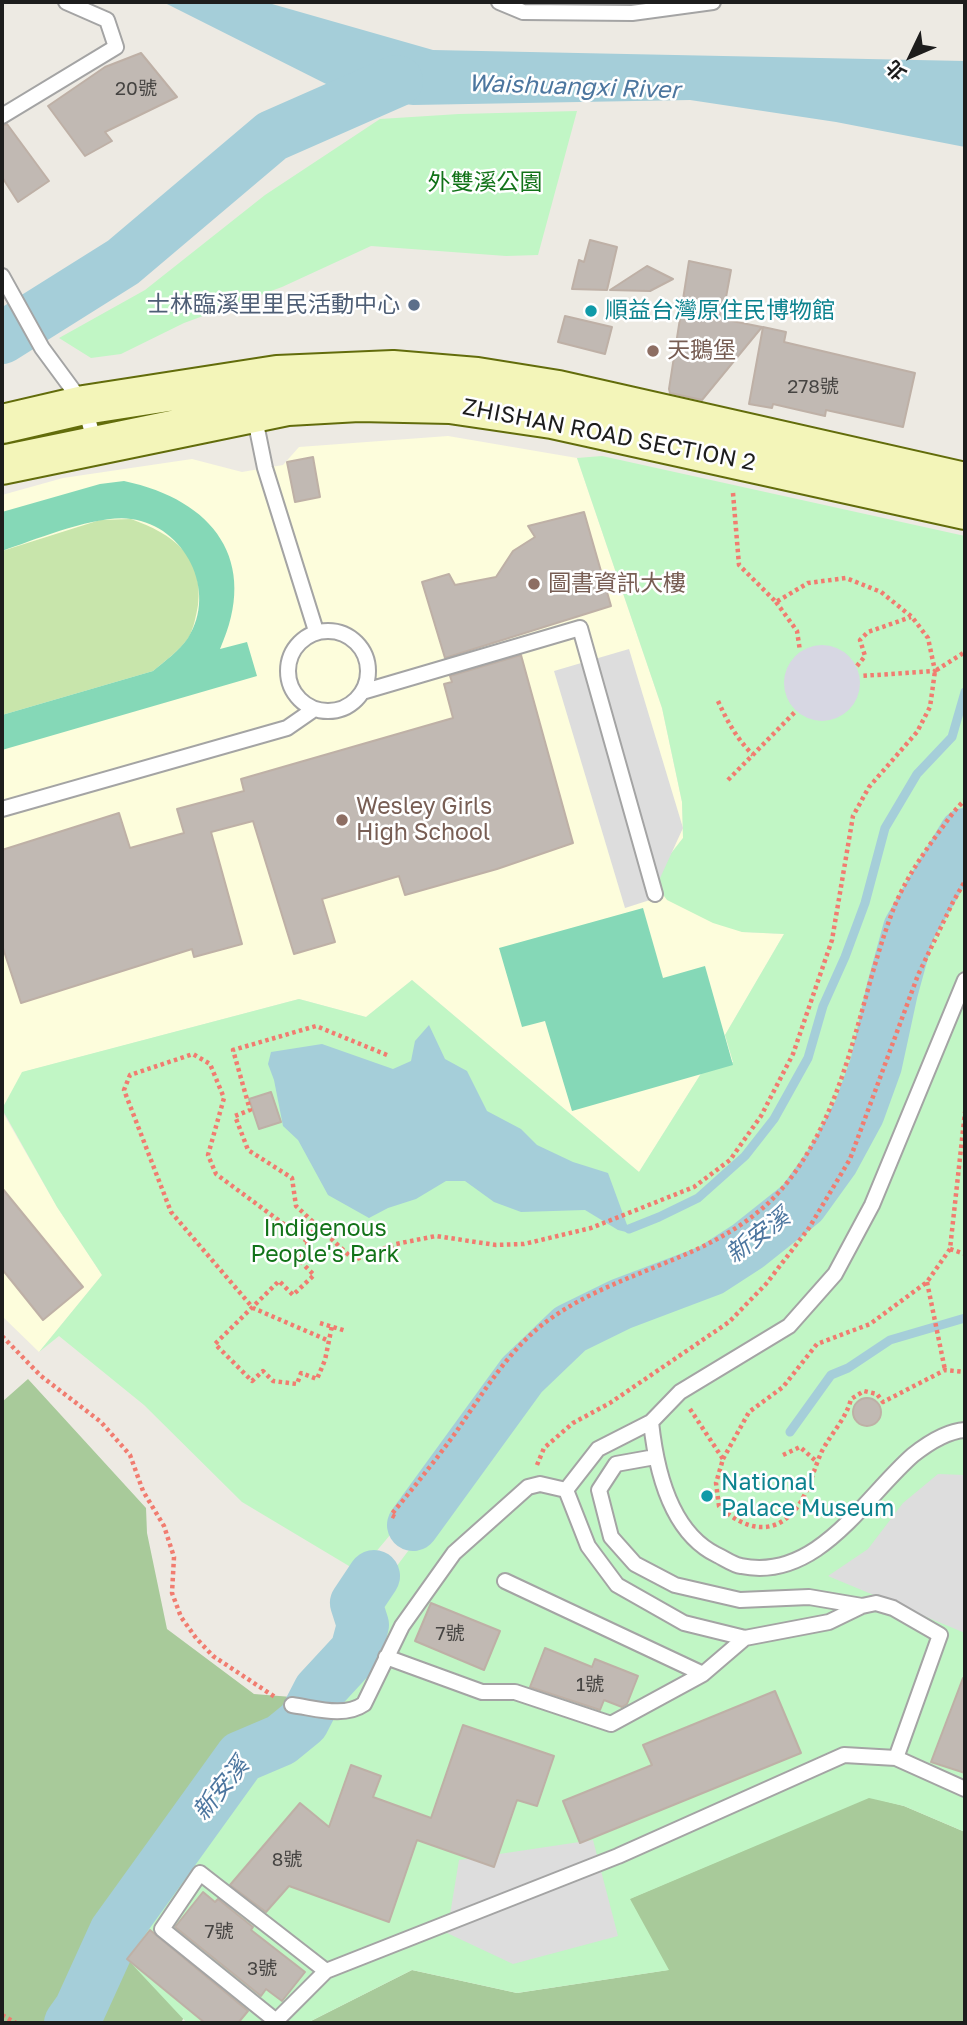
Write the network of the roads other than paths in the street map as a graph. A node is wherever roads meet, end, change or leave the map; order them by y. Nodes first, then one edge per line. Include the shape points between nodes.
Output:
1 (66, 2) edge
2 (499, 2) edge
3 (713, 2) edge
4 (2, 116) edge
5 (2, 276) edge
6 (250, 396) junction
7 (84, 405) junction
8 (2, 424) edge
9 (96, 444) junction
10 (2, 464) edge
11 (965, 482) edge
12 (965, 510) edge
13 (316, 631) junction
14 (362, 692) junction
15 (313, 709) junction
16 (2, 809) edge
17 (655, 894) dead end
18 (965, 980) edge
19 (651, 1422) junction
20 (965, 1430) edge
21 (655, 1457) junction
22 (566, 1490) junction
23 (505, 1581) dead end
24 (862, 1606) junction
25 (745, 1638) junction
26 (386, 1657) junction
27 (703, 1674) junction
28 (292, 1705) road end
29 (896, 1758) junction
30 (965, 1789) edge
31 (326, 1971) junction

1 - 4 lane via 107,20 116,47
2 - 3 lane via 523,12 632,13
5 - 7 lane via 42,348
6 - 7 street, ZHISHAN ROAD SECTION 2
6 - 9 street, ZHISHAN ROAD SECTION 2
6 - 11 street, ZHISHAN ROAD SECTION 2 via 284,375 393,370 477,377 558,390
6 - 12 street, ZHISHAN ROAD SECTION 2 via 288,406 450,404 508,411
6 - 13 lane via 265,468
7 - 8 street, ZHISHAN ROAD SECTION 2
7 - 9 lane
9 - 10 street, ZHISHAN ROAD SECTION 2
13 - 14 lane via 333,631 357,643 368,667
13 - 15 lane via 298,644 288,668 295,693
14 - 15 lane via 342,709
14 - 17 lane via 580,628
15 - 16 lane via 287,728
18 - 19 lane via 872,1205 835,1274 789,1326 680,1392
19 - 21 lane
19 - 22 lane via 598,1449
20 - 21 lane via 926,1444 811,1554 777,1567 740,1566 700,1547 677,1517
21 - 24 lane via 616,1464 599,1490 611,1537 635,1564 675,1585 740,1600 809,1597
22 - 25 lane via 588,1546 617,1584 684,1623
22 - 26 lane via 540,1484 528,1487 454,1553 402,1626
23 - 27 lane
24 - 25 lane via 829,1622
24 - 29 lane via 876,1603 893,1608 940,1636
25 - 27 lane
26 - 27 lane via 482,1692 515,1692 611,1724
26 - 28 lane via 364,1704 357,1709 347,1712
29 - 30 lane
29 - 31 lane via 844,1755 618,1856
31 - 31 lane via 200,1873 162,1929 276,2021

